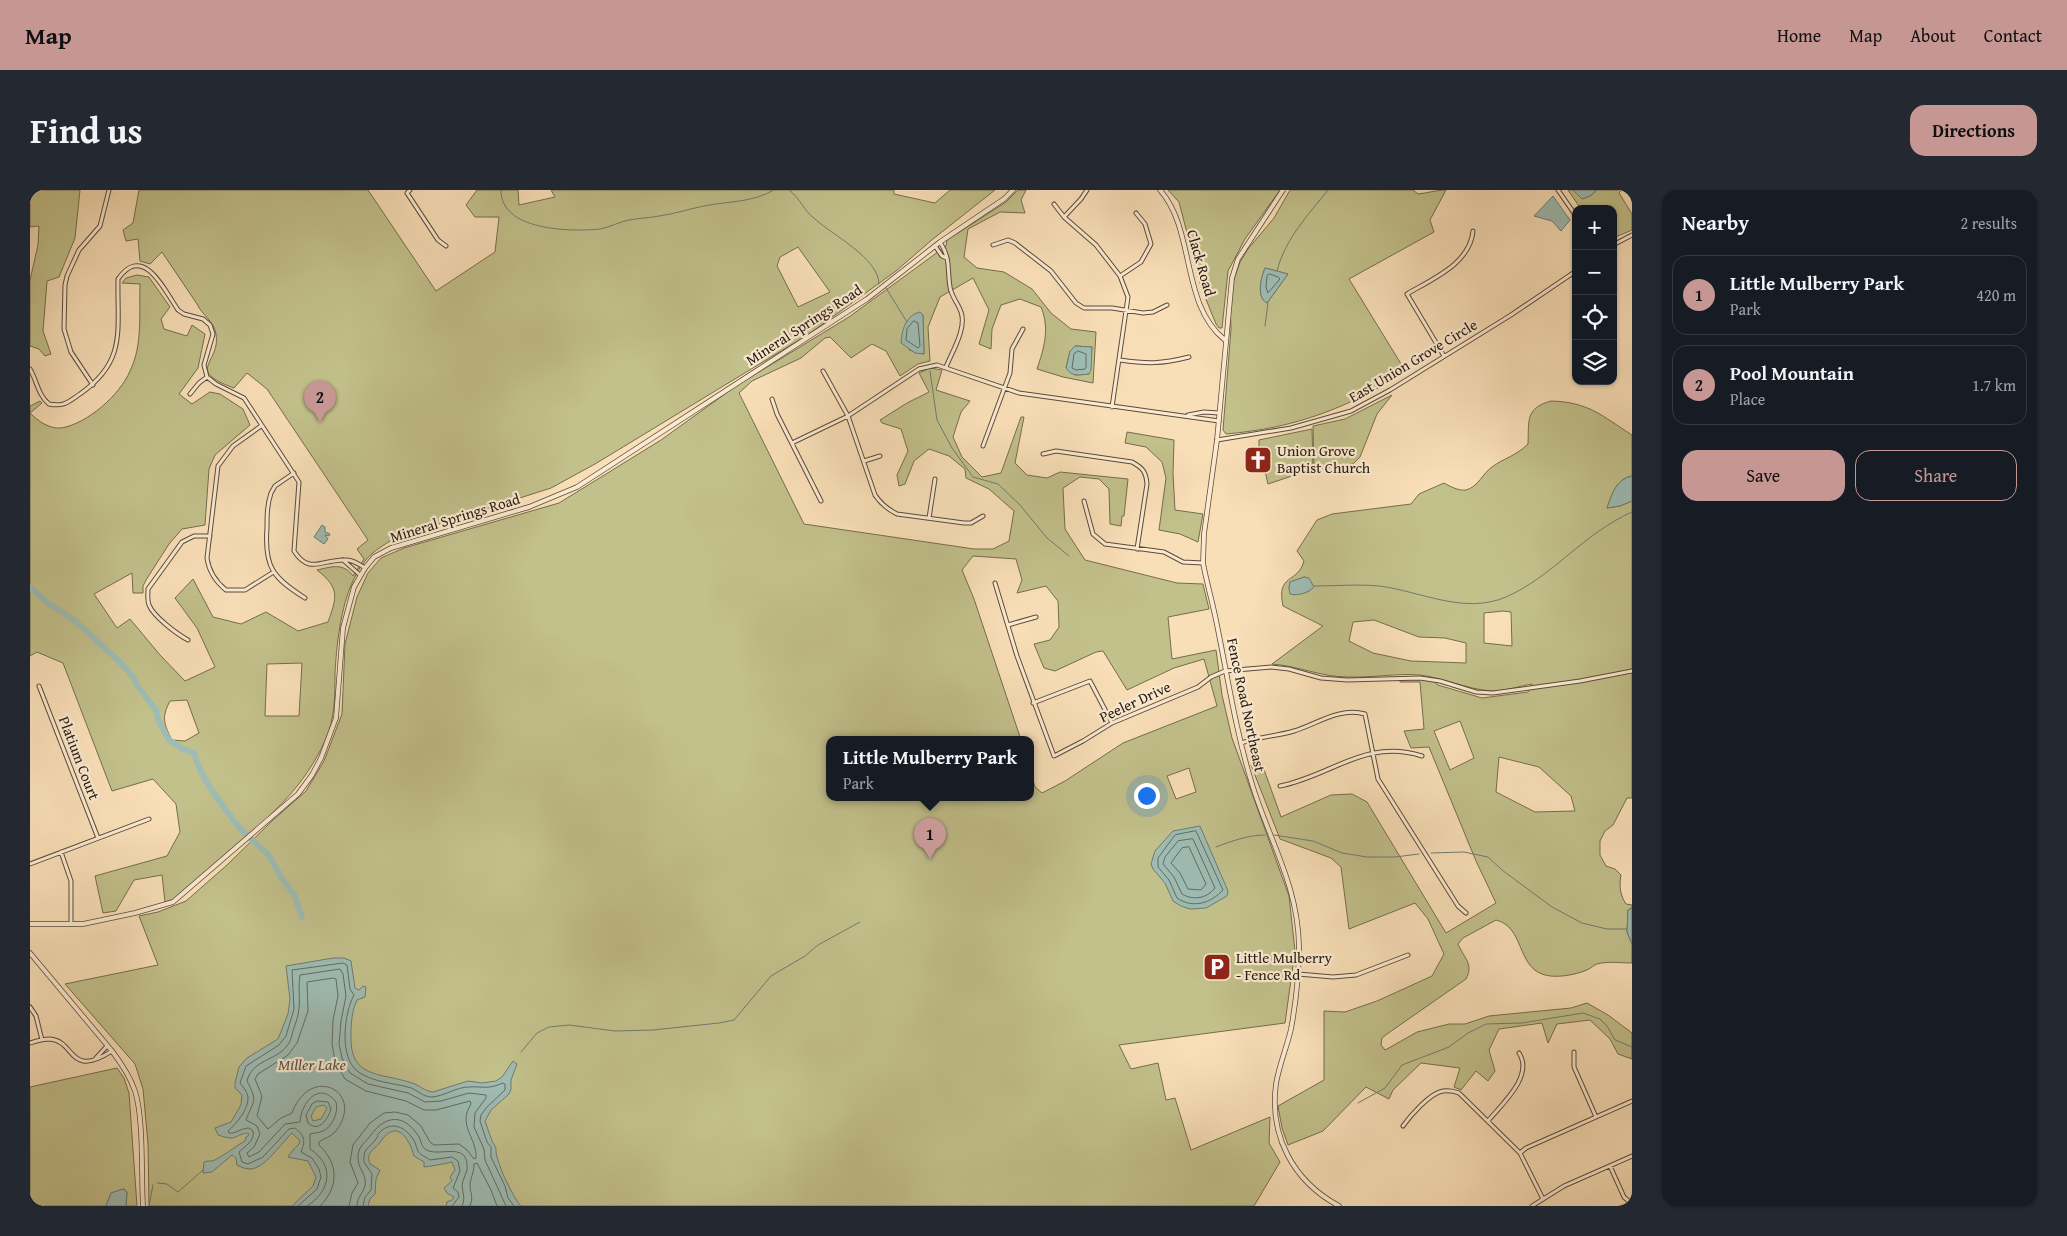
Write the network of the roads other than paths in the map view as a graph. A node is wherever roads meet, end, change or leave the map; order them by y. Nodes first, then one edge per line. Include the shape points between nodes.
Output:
1 (109, 190) edge
2 (410, 190) edge
3 (1013, 190) edge
4 (1087, 190) edge
5 (1160, 190) edge
6 (1283, 190) edge
7 (1558, 190) edge
8 (1054, 204) dead end
9 (1572, 210) edge
10 (1136, 213) dead end
11 (1064, 217) junction
12 (1473, 231) dead end
13 (1632, 235) edge
14 (940, 242) junction
15 (1617, 243) edge
16 (993, 245) dead end
17 (446, 246) dead end
18 (935, 246) junction
19 (947, 258) junction
20 (1572, 274) edge
21 (1120, 276) junction
22 (1167, 305) dead end
23 (1128, 311) junction
24 (1023, 329) dead end
25 (1225, 340) junction
26 (1444, 356) junction
27 (1189, 357) dead end
28 (1120, 360) junction
29 (946, 367) junction
30 (30, 369) edge
31 (823, 371) dead end
32 (207, 377) junction
33 (93, 384) junction
34 (1004, 388) junction
35 (190, 394) dead end
36 (772, 399) dead end
37 (1112, 407) junction
38 (1219, 413) junction
39 (1185, 415) junction
40 (848, 416) junction
41 (1218, 421) junction
42 (261, 426) junction
43 (1217, 440) junction
44 (792, 443) junction
45 (983, 446) dead end
46 (1043, 454) dead end
47 (880, 456) dead end
48 (864, 461) junction
49 (294, 474) junction
50 (936, 479) dead end
51 (821, 501) dead end
52 (1084, 501) dead end
53 (983, 516) dead end
54 (929, 518) junction
55 (210, 536) junction
56 (1136, 549) junction
57 (342, 560) junction
58 (1203, 563) junction
59 (364, 568) junction
60 (272, 573) junction
61 (360, 575) junction
62 (995, 583) dead end
63 (305, 598) dead end
64 (1036, 617) dead end
65 (1008, 625) junction
66 (188, 640) dead end
67 (1226, 671) junction
68 (1632, 671) edge
69 (39, 686) dead end
70 (1034, 703) junction
71 (1112, 723) junction
72 (1240, 743) junction
73 (1372, 754) junction
74 (1422, 756) dead end
75 (1280, 786) dead end
76 (149, 819) dead end
77 (98, 838) junction
78 (61, 852) junction
79 (30, 864) edge
80 (1466, 913) dead end
81 (30, 924) edge
82 (71, 924) junction
83 (30, 953) edge
84 (1408, 954) dead end
85 (1298, 974) junction
86 (30, 1007) edge
87 (42, 1040) junction
88 (30, 1043) edge
89 (107, 1046) junction
90 (112, 1051) junction
91 (1574, 1052) dead end
92 (1519, 1053) dead end
93 (96, 1058) junction
94 (1632, 1101) edge
95 (1596, 1117) junction
96 (1488, 1121) junction
97 (1403, 1126) dead end
98 (1520, 1153) junction
99 (1632, 1156) edge
100 (1610, 1166) junction
101 (1543, 1199) junction
102 (1632, 1204) edge
103 (143, 1206) edge
104 (1339, 1206) edge
105 (1532, 1206) edge

1 - 33 street via 100,226 79,250 67,276 65,291 64,329 71,352
2 - 17 street via 407,193 438,240
3 - 14 street, Mineral Springs Road
4 - 11 street
5 - 25 street, Clack Road via 1169,200 1177,219 1189,272 1207,318
6 - 25 street, Fence Road Northeast via 1238,259 1232,278
7 - 9 street
8 - 11 street
10 - 21 street via 1150,234 1151,244 1141,262
11 - 21 street via 1096,244
12 - 26 street via 1472,239 1453,266 1407,294
13 - 15 street
14 - 18 street, Mineral Springs Road
14 - 19 street
16 - 23 street via 1008,240 1015,243 1051,272 1084,308
18 - 19 street
18 - 59 street, Mineral Springs Road via 852,309 577,487 529,507 392,548 374,557
19 - 29 street via 950,290 962,315 962,325
20 - 26 street, East Union Grove Circle
21 - 23 street via 1128,297
22 - 23 street via 1153,312
23 - 28 street
24 - 34 street via 1012,349 1010,373
25 - 38 street, Fence Road Northeast
26 - 43 street, East Union Grove Circle via 1351,411 1291,428
27 - 28 street via 1150,364
28 - 37 street
29 - 34 street
29 - 40 street via 919,369
30 - 33 street via 40,393 49,404 64,405
31 - 40 street
32 - 33 street via 204,365 213,334 210,325 178,310 151,272 138,265 130,266 118,280 116,350 104,374
32 - 35 street
32 - 42 street via 244,398
34 - 37 street
34 - 45 street
36 - 44 street
37 - 39 street
38 - 39 street
38 - 41 street, Fence Road Northeast
39 - 41 street
40 - 44 street
40 - 48 street
41 - 43 street, Fence Road Northeast
42 - 49 street
42 - 55 street via 233,446 218,466
43 - 58 street, Fence Road Northeast
44 - 51 street
46 - 56 street via 1066,452 1132,462 1143,468 1147,484
47 - 48 street
48 - 54 street via 880,503 897,514
49 - 57 street via 299,482 294,551 306,564
49 - 60 street via 275,486 268,501 265,546
50 - 54 street
52 - 56 street via 1093,534 1098,540
53 - 54 street via 971,523
55 - 60 street via 208,565 226,590 245,590
55 - 66 street via 194,536 182,542 148,589 150,607 177,634
56 - 58 street via 1164,552 1183,562
57 - 59 street via 351,560
57 - 61 street
58 - 67 street, Fence Road Northeast
59 - 61 street, Mineral Springs Road
60 - 63 street
61 - 82 street, Mineral Springs Road via 343,628 336,718 321,758 298,794 173,902 135,913
62 - 65 street
64 - 65 street
65 - 70 street
67 - 68 street via 1271,667 1347,680 1420,678 1493,693
67 - 71 street, Peeler Drive via 1211,676 1198,687
67 - 72 street, Fence Road Northeast
69 - 77 street, Platium Court
70 - 71 street via 1090,681
70 - 71 street, Peeler Drive via 1054,756
72 - 73 street via 1294,731 1338,714 1362,713 1366,717
72 - 85 street, Fence Road Northeast via 1252,787 1295,901
73 - 74 street via 1400,750
73 - 75 street via 1350,759
73 - 80 street via 1378,779 1458,906
76 - 77 street
77 - 78 street
78 - 79 street
78 - 82 street via 71,881
81 - 82 street, Mineral Springs Road
83 - 89 street
84 - 85 street via 1356,975
85 - 104 street, Fence Road Northeast via 1291,1029 1276,1082 1275,1120 1279,1137 1294,1167 1314,1190
86 - 87 street via 39,1024
87 - 88 street
87 - 93 street via 61,1042 72,1056 81,1061
89 - 90 street
89 - 93 street
90 - 93 street
90 - 103 street via 134,1091
91 - 95 street via 1574,1067
92 - 96 street via 1523,1060 1523,1074
94 - 95 street
95 - 98 street
96 - 97 street via 1459,1092 1450,1090 1434,1095
96 - 98 street
98 - 101 street
99 - 100 street
100 - 101 street
100 - 102 street via 1624,1198
101 - 105 street

